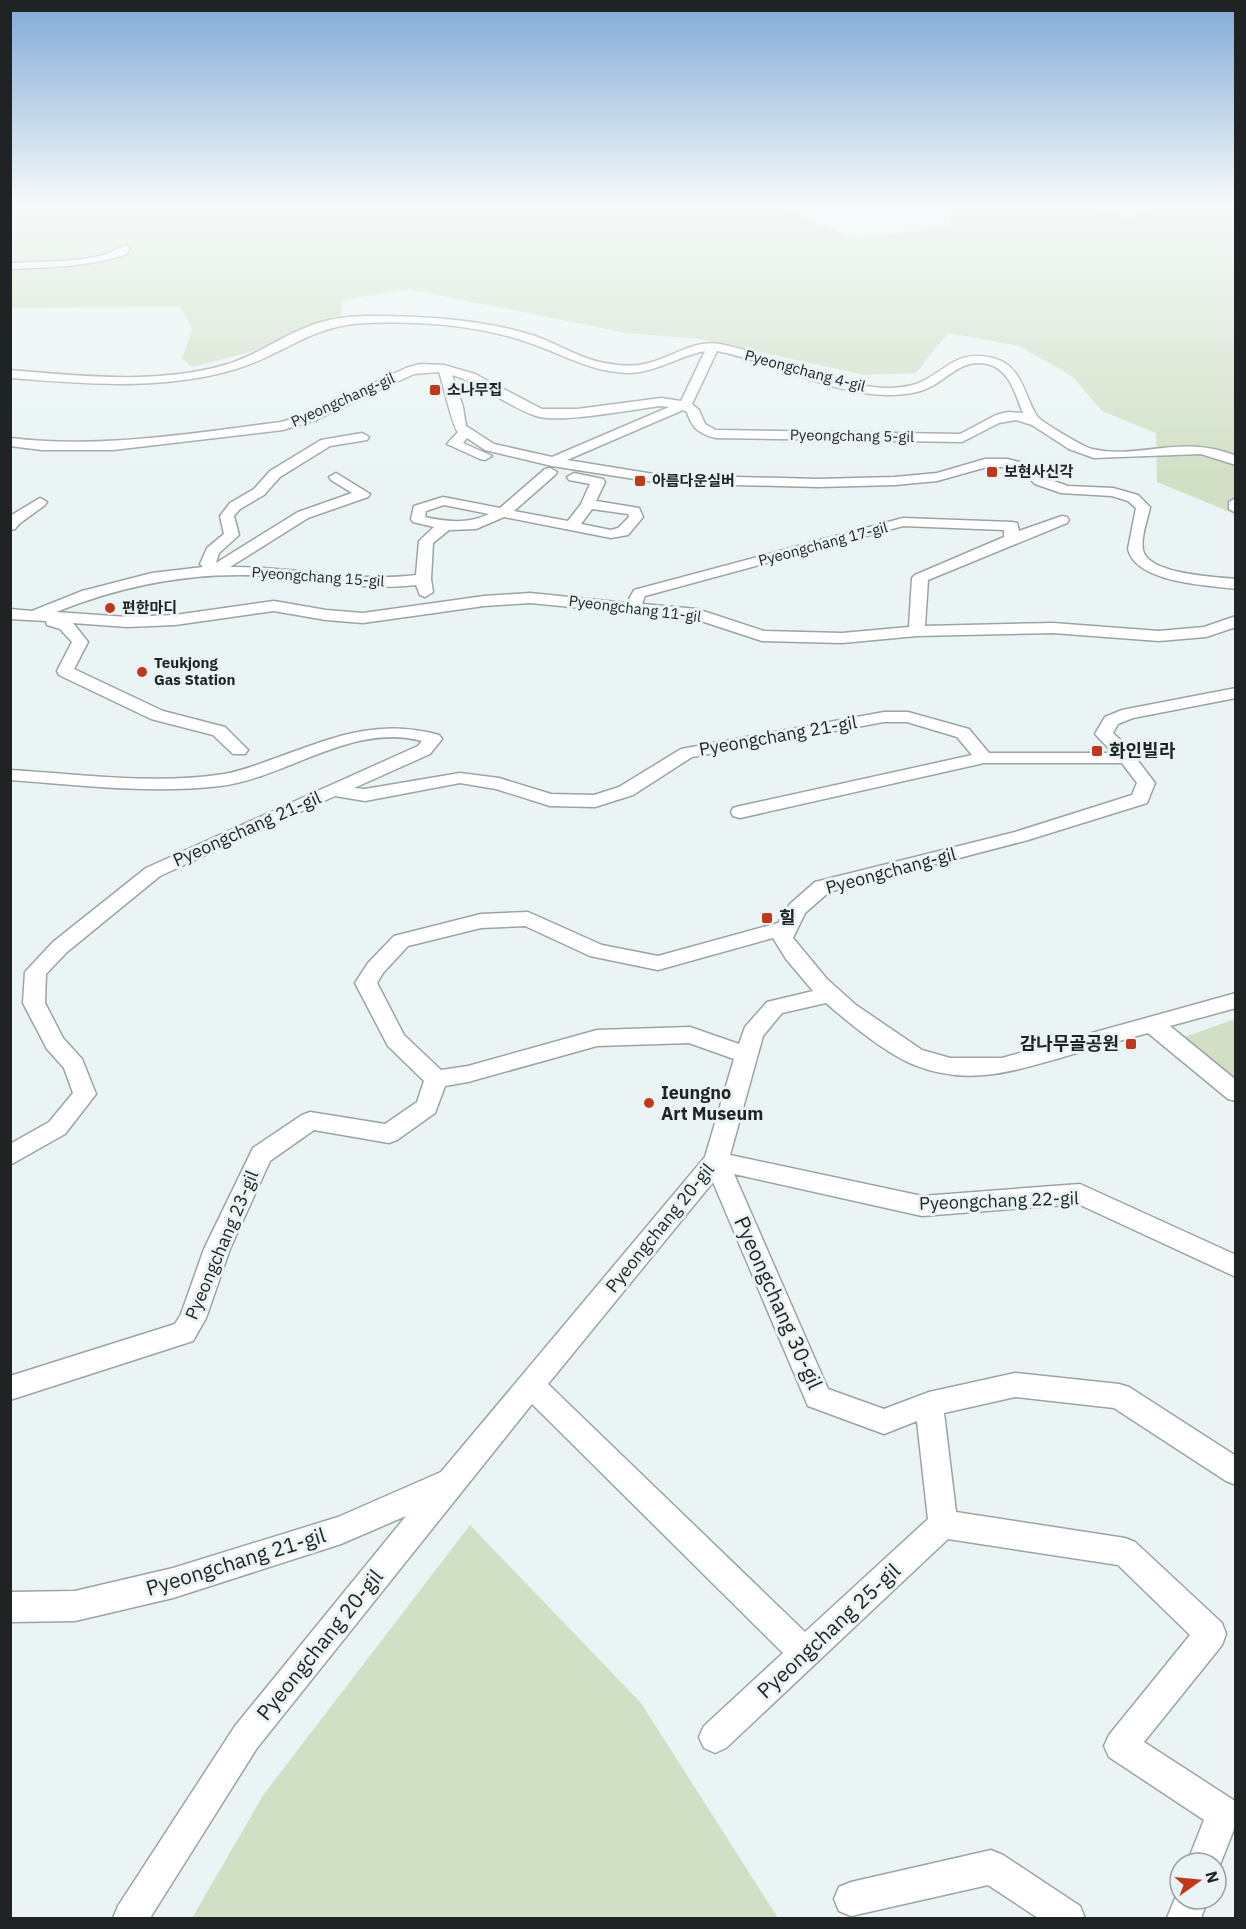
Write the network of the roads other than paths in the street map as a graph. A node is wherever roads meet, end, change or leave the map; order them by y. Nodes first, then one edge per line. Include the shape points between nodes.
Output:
1 (712, 347) junction
2 (444, 369) junction
3 (10, 374) edge
4 (684, 405) junction
5 (1031, 417) junction
6 (362, 437) dead end
7 (10, 442) edge
8 (1236, 461) edge
9 (551, 467) junction
10 (336, 477) dead end
11 (40, 502) dead end
12 (1236, 502) edge
13 (588, 504) junction
14 (1236, 509) edge
15 (506, 512) junction
16 (1062, 520) dead end
17 (10, 526) edge
18 (572, 526) junction
19 (444, 527) junction
20 (1011, 539) junction
21 (213, 572) junction
22 (423, 579) junction
23 (1236, 584) edge
24 (633, 607) junction
25 (428, 608) junction
26 (10, 614) edge
27 (32, 617) junction
28 (1236, 621) edge
29 (917, 631) junction
30 (1236, 693) edge
31 (239, 750) dead end
32 (984, 758) junction
33 (1125, 758) junction
34 (10, 775) edge
35 (333, 790) junction
36 (740, 812) dead end
37 (786, 928) junction
38 (830, 995) junction
39 (1236, 1000) edge
40 (1152, 1024) junction
41 (747, 1055) junction
42 (436, 1078) junction
43 (1236, 1093) edge
44 (10, 1156) edge
45 (716, 1161) junction
46 (1236, 1267) edge
47 (531, 1385) junction
48 (10, 1388) edge
49 (929, 1404) junction
50 (1236, 1472) edge
51 (452, 1481) junction
52 (943, 1524) junction
53 (10, 1607) edge
54 (806, 1653) junction
55 (715, 1737) dead end
56 (1229, 1814) edge
57 (1210, 1851) edge
58 (851, 1899) dead end
59 (130, 1918) edge
60 (1068, 1918) edge

1 - 3 street, Pyeongchang 4-gil via 694,349 648,367 625,369 587,362 507,332 381,319 347,320 315,327 233,366 182,377 97,381
1 - 4 street
1 - 5 street, Pyeongchang 4-gil via 882,391 903,391 929,383 970,360 989,361 1002,366 1014,378
2 - 4 street via 471,377 540,413 577,413 661,402
2 - 7 street, Pyeongchang-gil via 410,370 311,417 283,426 113,446 52,447
2 - 9 street via 460,428 466,432 454,444 484,456
4 - 5 street, Pyeongchang 5-gil via 693,410 697,426 717,434 962,438 991,421 1009,416
4 - 9 street
5 - 8 street via 1074,447 1092,453 1199,448
6 - 21 street via 326,443 275,474 259,492 236,506 227,516 232,535 212,551 208,564
9 - 13 street via 598,482
9 - 15 street
9 - 23 street via 660,479 818,483 937,477 986,462 1006,463 1027,468 1040,481 1066,490 1113,492 1133,498 1143,507 1135,545 1140,559 1169,574
10 - 21 street, Pyeongchang 15-gil via 363,494 303,515
11 - 17 street
12 - 14 street
13 - 18 street
13 - 18 street via 634,511 636,517 623,532 611,534
15 - 18 street
15 - 19 street via 470,526
15 - 19 street via 443,501 419,509 418,519
16 - 20 street
19 - 22 street via 426,541
20 - 24 street, Pyeongchang 17-gil via 1012,526 903,522 639,593
20 - 29 street via 920,578
21 - 22 street, Pyeongchang 15-gil via 272,572 400,583
21 - 27 street, Pyeongchang 15-gil via 157,576 88,594
22 - 25 street
24 - 25 street, Pyeongchang 11-gil via 530,598
24 - 29 street, Pyeongchang 11-gil via 697,614 762,636 842,638
25 - 27 street, Pyeongchang 11-gil via 363,618 274,606 165,621
26 - 27 street, Pyeongchang 11-gil
27 - 31 street, Pyeongchang 11-gil via 66,625 80,642 65,671 157,715 219,731
28 - 29 street, Pyeongchang 11-gil via 1206,632 1159,636 1053,628
30 - 33 street, Pyeongchang-gil via 1128,714 1112,721 1104,734
32 - 33 street
32 - 35 street, Pyeongchang 21-gil via 963,733 908,717 884,717 687,753 626,791 595,801 550,800 499,784 460,778 365,795
32 - 36 street
33 - 37 street, Pyeongchang-gil via 1146,783 1140,799 1021,836 822,887 800,903
34 - 35 street via 160,784 223,780 338,741 419,733 433,739 424,750
35 - 44 street, Pyeongchang 21-gil via 153,872 36,972 34,1003 55,1043 74,1065 85,1094 57,1128
37 - 38 street via 783,938 796,959
37 - 42 street via 658,963 597,951 528,920 481,921 401,941 366,983 396,1040
38 - 40 street via 873,1030 921,1059 964,1068 1002,1066
38 - 41 street, Pyeongchang 20-gil via 775,1007 753,1033
39 - 40 street
40 - 43 street
41 - 42 street via 690,1035 597,1038 468,1074
41 - 45 street, Pyeongchang 20-gil
42 - 48 street, Pyeongchang 23-gil via 427,1107 389,1134 310,1121 261,1155 184,1333
45 - 46 street, Pyeongchang 22-gil via 922,1206 1080,1194
45 - 47 street, Pyeongchang 20-gil
45 - 49 street, Pyeongchang 30-gil via 818,1397 884,1422
47 - 51 street, Pyeongchang 20-gil
47 - 54 street
49 - 50 street, Pyeongchang 30-gil via 1015,1385 1119,1396
49 - 52 street
51 - 53 street, Pyeongchang 21-gil via 341,1530 173,1583 75,1606
51 - 59 street, Pyeongchang 20-gil via 246,1737
52 - 54 street, Pyeongchang 25-gil
52 - 56 street via 1125,1552 1211,1634 1120,1746
54 - 55 street, Pyeongchang 25-gil
56 - 57 street
58 - 60 street via 992,1867

